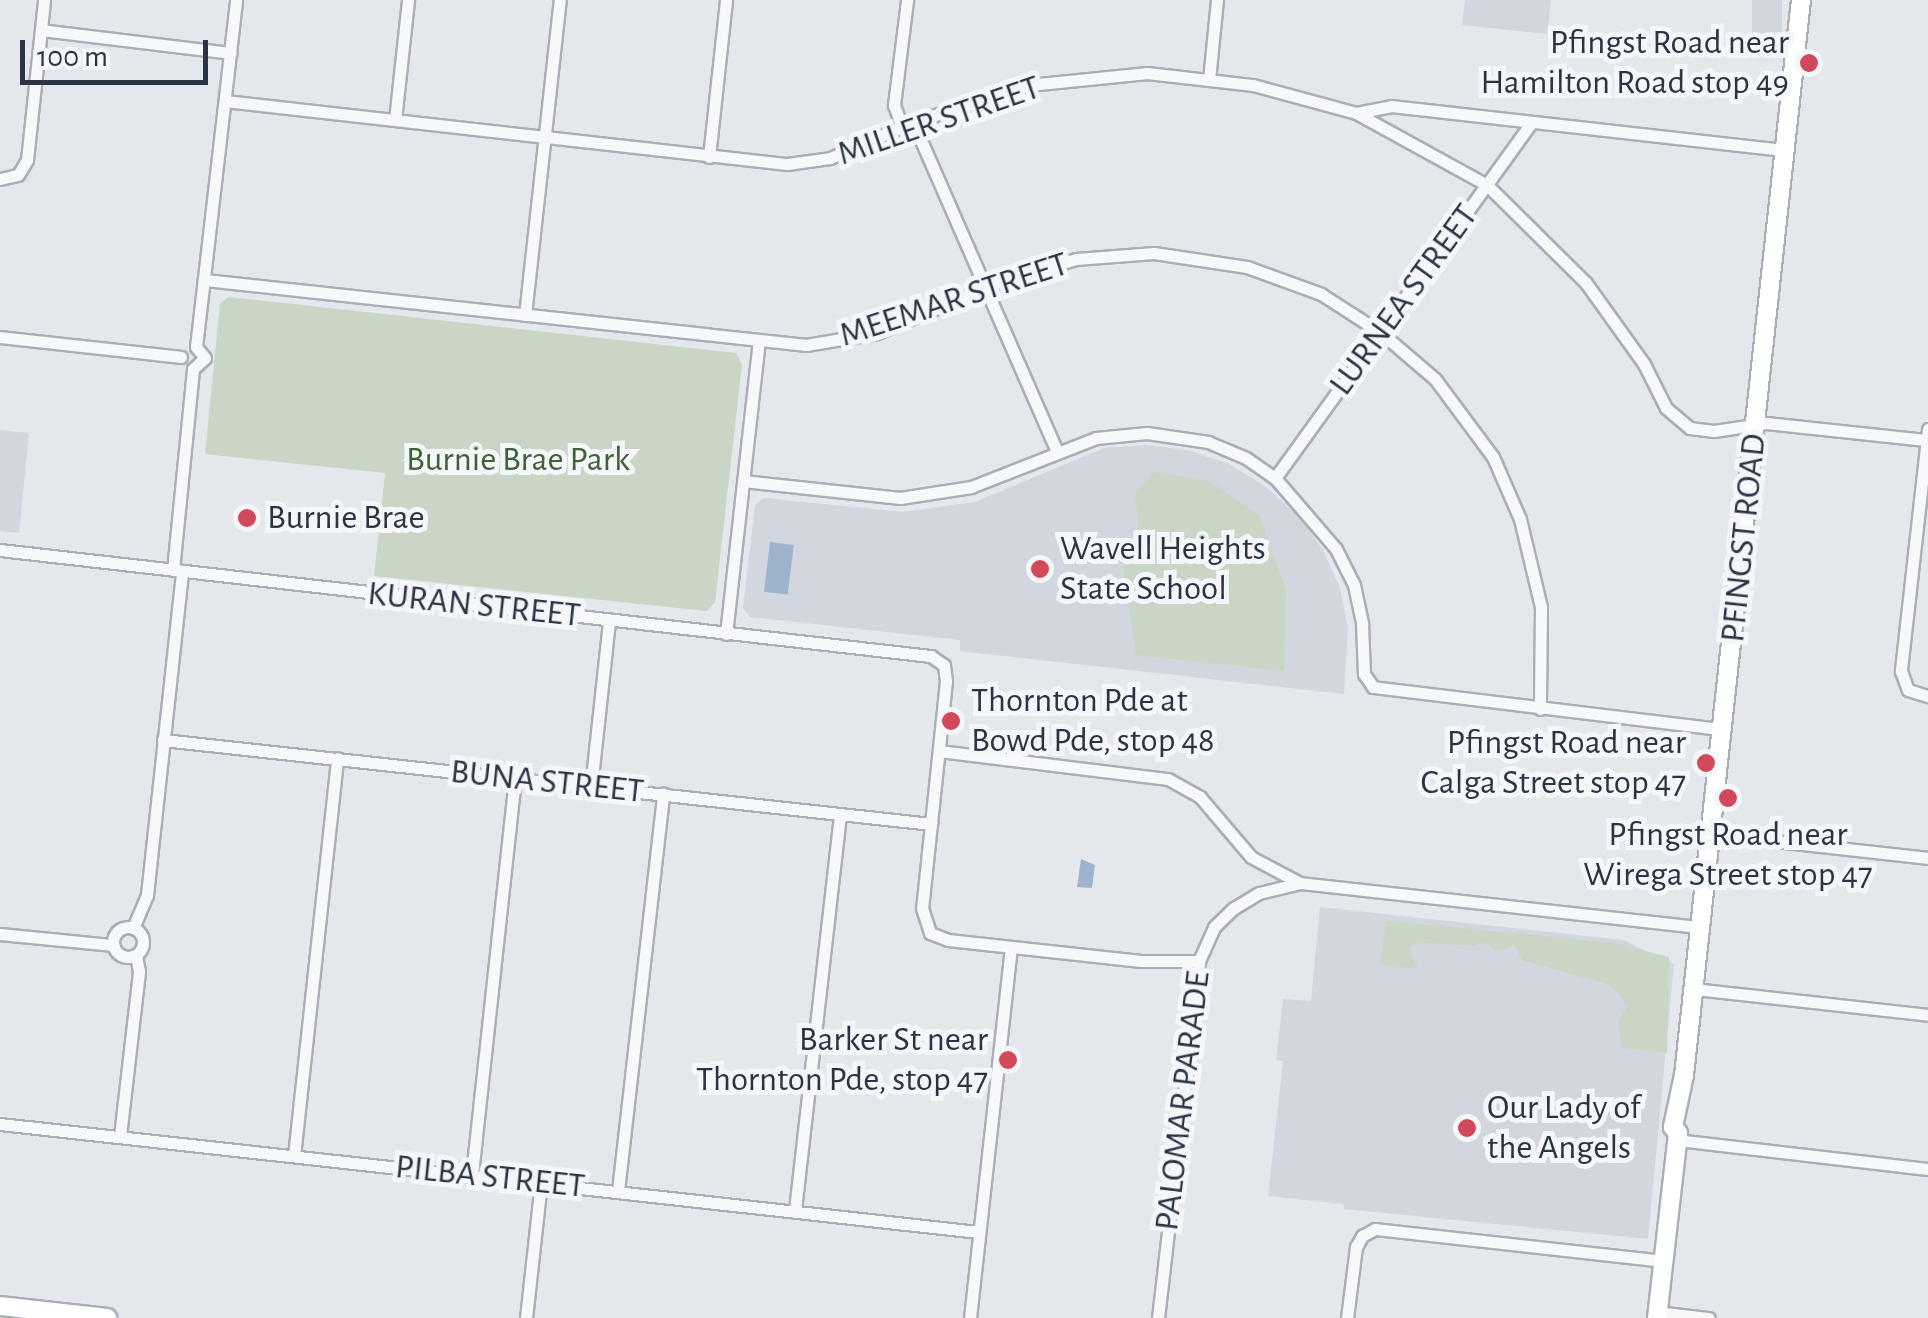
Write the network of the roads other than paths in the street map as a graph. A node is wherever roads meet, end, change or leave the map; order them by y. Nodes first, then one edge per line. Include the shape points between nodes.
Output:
1 (44, 0) edge
2 (236, 0) edge
3 (408, 0) edge
4 (560, 0) edge
5 (726, 0) edge
6 (907, 0) edge
7 (1217, 0) edge
8 (1802, 0) edge
9 (41, 30) junction
10 (230, 53) junction
11 (1208, 80) junction
12 (225, 101) junction
13 (1356, 112) junction
14 (395, 120) junction
15 (1532, 122) junction
16 (908, 124) junction
17 (545, 137) junction
18 (1786, 150) junction
19 (710, 156) junction
20 (0, 179) edge
21 (1487, 186) junction
22 (204, 280) junction
23 (986, 287) junction
24 (525, 316) junction
25 (1380, 332) junction
26 (0, 336) edge
27 (759, 341) junction
28 (196, 347) junction
29 (182, 358) junction
30 (193, 370) junction
31 (1756, 425) junction
32 (1928, 430) edge
33 (1927, 440) edge
34 (1057, 451) junction
35 (1275, 478) junction
36 (744, 481) junction
37 (1923, 515) edge
38 (0, 550) edge
39 (177, 570) junction
40 (610, 620) junction
41 (726, 634) junction
42 (1928, 696) edge
43 (1540, 709) junction
44 (1722, 729) junction
45 (164, 740) junction
46 (939, 752) junction
47 (337, 758) junction
48 (515, 778) junction
49 (591, 787) junction
50 (662, 794) junction
51 (840, 815) junction
52 (930, 824) junction
53 (1711, 834) junction
54 (1928, 858) edge
55 (1300, 882) junction
56 (1700, 927) junction
57 (133, 928) junction
58 (0, 934) edge
59 (113, 945) junction
60 (1011, 947) junction
61 (136, 955) junction
62 (1199, 961) junction
63 (1694, 989) junction
64 (1928, 1015) edge
65 (0, 1124) edge
66 (120, 1136) junction
67 (1677, 1137) junction
68 (294, 1156) junction
69 (1928, 1169) edge
70 (472, 1174) junction
71 (541, 1182) junction
72 (618, 1191) junction
73 (795, 1210) junction
74 (979, 1232) junction
75 (1663, 1260) junction
76 (0, 1306) edge
77 (1657, 1315) edge
78 (107, 1318) edge
79 (526, 1318) edge
80 (970, 1318) edge
81 (1158, 1318) edge
82 (1348, 1318) edge
83 (1709, 1318) edge

1 - 9 street
2 - 10 street
3 - 14 street
4 - 17 street
5 - 19 street
6 - 16 street via 894,105
7 - 11 street
8 - 18 street, PFINGST ROAD
9 - 10 street
9 - 20 street via 27,160 18,175
10 - 12 street
11 - 13 street, MILLER STREET
11 - 16 street, MILLER STREET via 1146,72 1047,82
12 - 14 street, MILLER STREET
12 - 22 street
13 - 15 street via 1384,105
13 - 21 street, MILLER STREET
14 - 17 street, MILLER STREET
15 - 18 street
15 - 21 street, LURNEA STREET
16 - 19 street, MILLER STREET via 820,160 787,164
16 - 23 street
17 - 19 street, MILLER STREET
17 - 24 street
18 - 31 street, PFINGST ROAD
21 - 25 street, LURNEA STREET
21 - 31 street, MILLER STREET via 1586,284 1678,420 1705,431
22 - 24 street, MEEMAR STREET
22 - 28 street
23 - 25 street, MEEMAR STREET via 1076,259 1154,253 1230,262 1300,285
23 - 27 street, MEEMAR STREET via 877,333 806,345
23 - 34 street
24 - 27 street, MEEMAR STREET
25 - 35 street, LURNEA STREET
25 - 43 street, MEEMAR STREET via 1436,379 1505,484 1528,544 1541,607
26 - 29 street
27 - 36 street
28 - 29 street via 186,348
28 - 30 street via 204,361
29 - 30 street
30 - 39 street
31 - 33 street, MILLER STREET
31 - 44 street, PFINGST ROAD
32 - 33 street
33 - 37 street
34 - 35 street via 1126,434 1190,438 1231,450
34 - 36 street via 972,488 900,498
35 - 43 street via 1319,526 1354,584 1369,684
36 - 41 street
37 - 42 street via 1901,671 1904,687
38 - 39 street, KURAN STREET
39 - 40 street, KURAN STREET
39 - 45 street
40 - 41 street, KURAN STREET
40 - 49 street
41 - 46 street, KURAN STREET via 928,655 944,665
43 - 44 street
44 - 53 street, PFINGST ROAD
45 - 47 street, BUNA STREET
45 - 57 street via 146,901
46 - 52 street
46 - 55 street via 1168,779 1200,797 1251,856
47 - 48 street, BUNA STREET
47 - 68 street
48 - 49 street, BUNA STREET
48 - 70 street
49 - 50 street, BUNA STREET
50 - 51 street, BUNA STREET
50 - 72 street
51 - 52 street, BUNA STREET
51 - 73 street
52 - 60 street via 926,928 942,939
53 - 54 street
53 - 56 street, PFINGST ROAD
55 - 56 street
55 - 62 street, PALOMAR PARADE via 1234,908 1214,927
56 - 63 street, PFINGST ROAD
57 - 59 street via 118,931
57 - 61 street via 143,938
58 - 59 street
59 - 61 street via 122,956
60 - 62 street
60 - 74 street
61 - 66 street
62 - 81 street, PALOMAR PARADE
63 - 64 street
63 - 67 street, PFINGST ROAD via 1684,1128
65 - 66 street, PILBA STREET
66 - 68 street, PILBA STREET
67 - 69 street
67 - 75 street, PFINGST ROAD
68 - 70 street, PILBA STREET
70 - 71 street, PILBA STREET
71 - 72 street, PILBA STREET
71 - 79 street
72 - 73 street, PILBA STREET
73 - 74 street, PILBA STREET
74 - 80 street
75 - 77 street, PFINGST ROAD
75 - 82 street via 1370,1230 1356,1246
76 - 78 street
77 - 83 street

